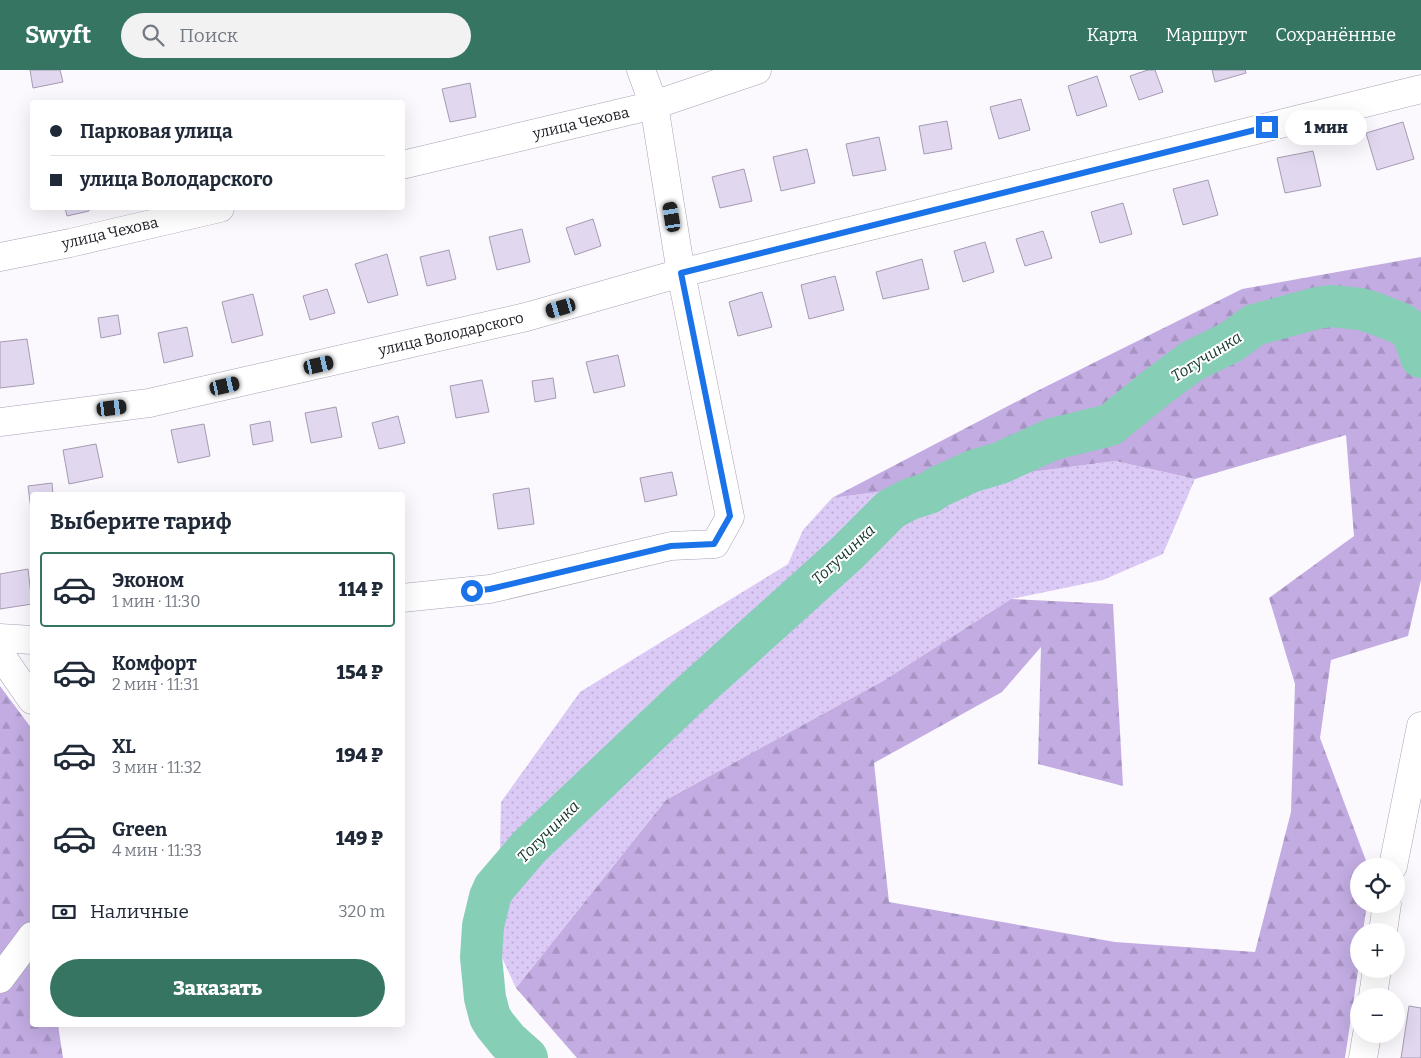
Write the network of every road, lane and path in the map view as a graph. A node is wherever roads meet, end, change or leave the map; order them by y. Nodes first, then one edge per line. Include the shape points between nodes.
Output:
1 (641, 70) edge
2 (757, 70) edge
3 (1421, 89) edge
4 (654, 105) junction
5 (405, 163) edge
6 (211, 210) edge
7 (0, 257) edge
8 (681, 273) junction
9 (0, 422) edge
10 (405, 598) edge
11 (0, 638) edge
12 (30, 640) edge
13 (0, 654) edge
14 (30, 697) edge
15 (1421, 726) edge
16 (1395, 858) edge
17 (30, 939) edge
18 (0, 979) edge
19 (1366, 1043) edge
20 (1363, 1058) edge

1 - 4 street
2 - 4 street, улица Чехова
3 - 8 street, улица Володарского
4 - 5 street, улица Чехова
4 - 8 street
6 - 7 street, улица Чехова
8 - 9 street, улица Володарского via 526,318 159,401
8 - 10 street via 730,516 714,544 671,546 490,589
11 - 12 street
13 - 14 street
15 - 16 street
17 - 18 street
19 - 20 street

